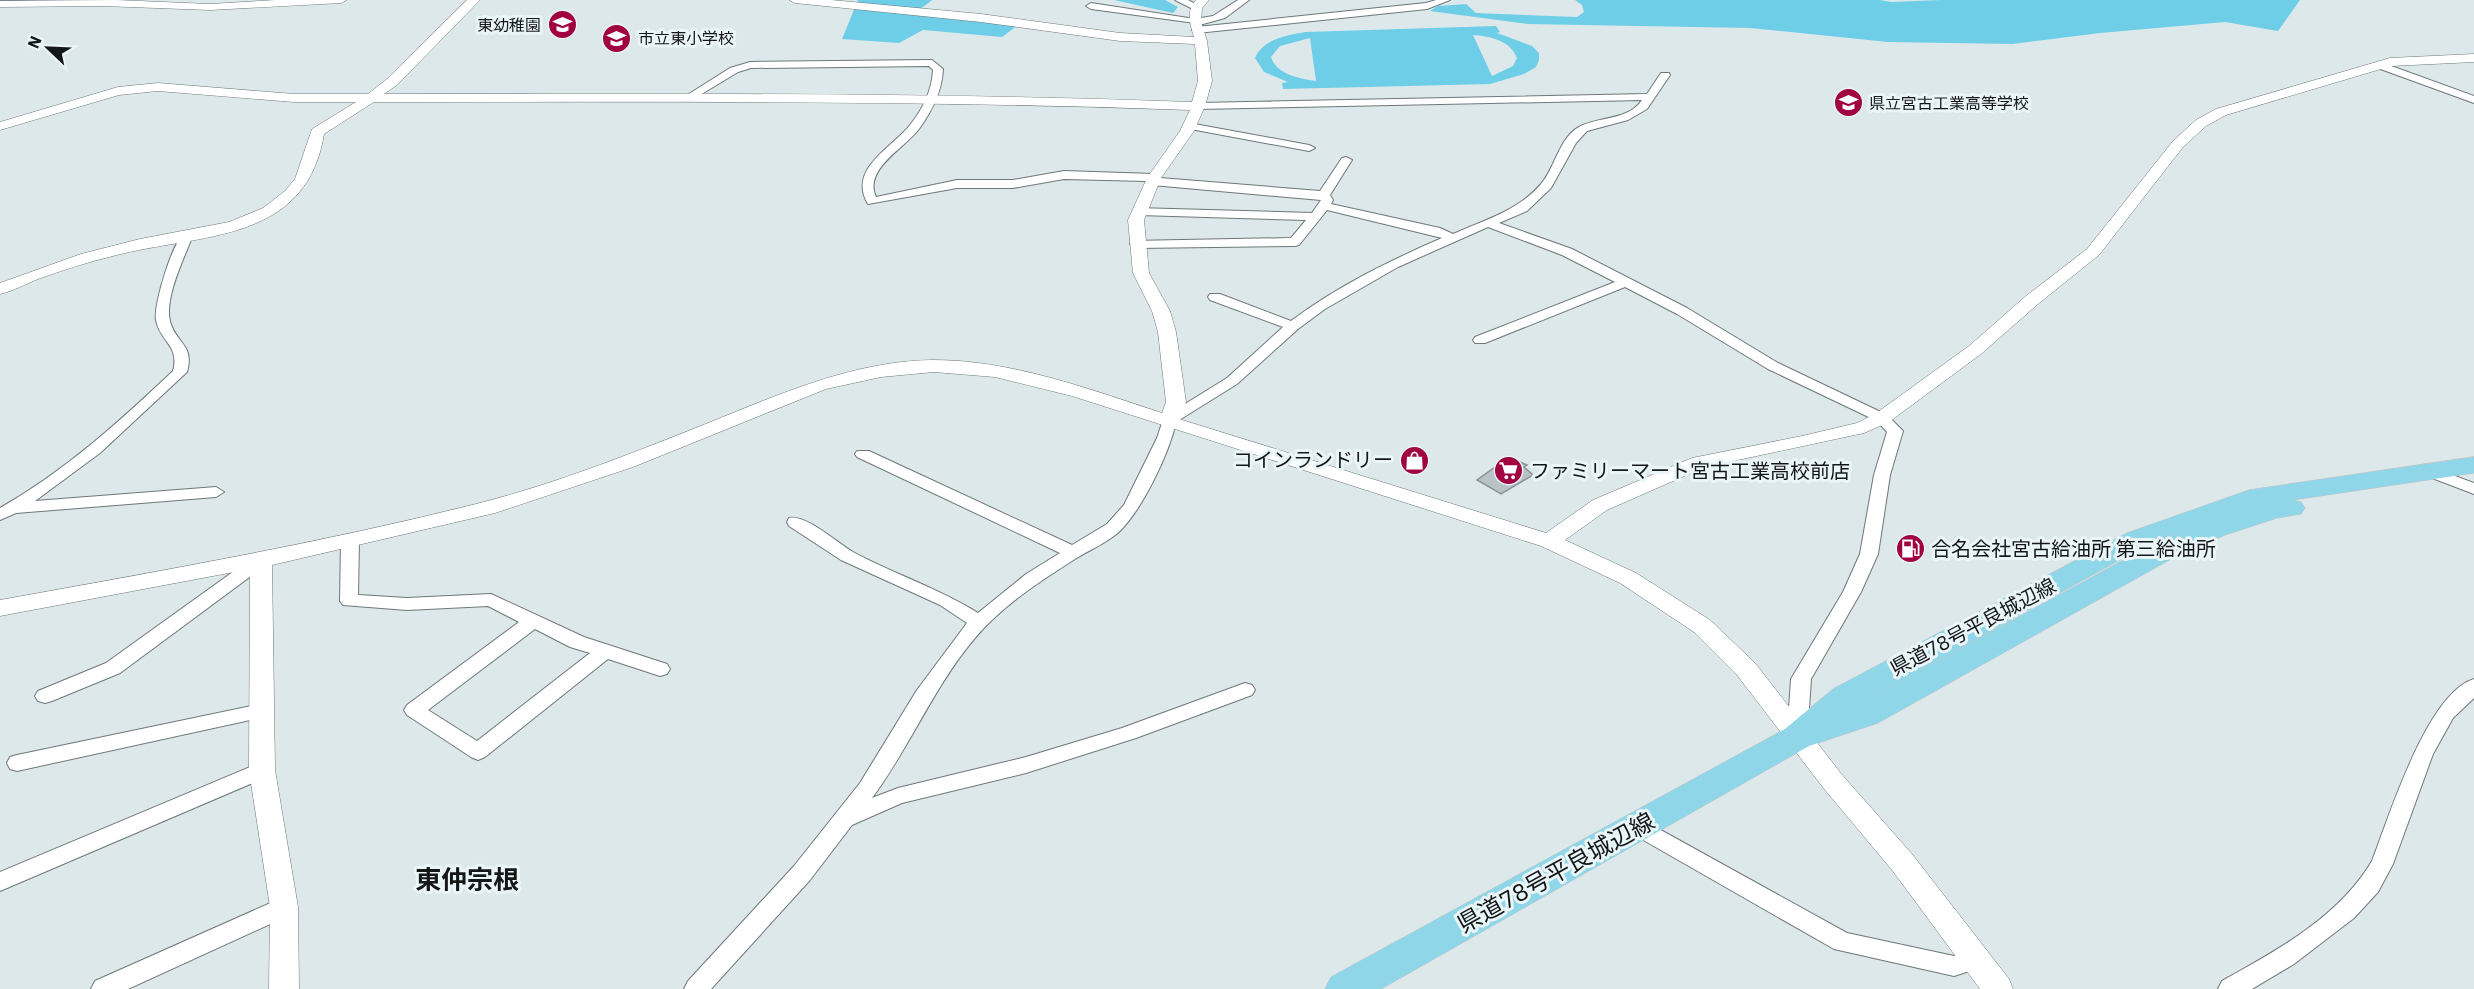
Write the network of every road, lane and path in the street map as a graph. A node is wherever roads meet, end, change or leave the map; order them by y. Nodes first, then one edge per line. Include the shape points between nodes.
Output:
1 (341, 0) edge
2 (474, 0) edge
3 (795, 0) edge
4 (1180, 0) edge
5 (1244, 0) edge
6 (1445, 0) edge
7 (0, 4) edge
8 (1200, 4) edge
9 (1091, 6) dead end
10 (1197, 31) junction
11 (2474, 58) edge
12 (2379, 66) junction
13 (1665, 75) dead end
14 (374, 96) junction
15 (1651, 97) junction
16 (686, 99) junction
17 (931, 100) junction
18 (2474, 100) edge
19 (1198, 106) junction
20 (0, 126) edge
21 (1190, 126) junction
22 (1309, 148) dead end
23 (1346, 160) dead end
24 (1153, 180) junction
25 (1324, 201) junction
26 (1139, 211) junction
27 (1315, 217) junction
28 (1488, 223) junction
29 (187, 235) junction
30 (1452, 238) junction
31 (1136, 244) junction
32 (1626, 282) junction
33 (0, 289) edge
34 (1215, 297) dead end
35 (1293, 327) junction
36 (1480, 340) dead end
37 (1882, 418) junction
38 (1168, 420) junction
39 (863, 454) dead end
40 (2470, 479) edge
41 (216, 492) dead end
42 (6, 512) edge
43 (795, 522) dead end
44 (350, 540) junction
45 (1549, 541) junction
46 (1072, 554) junction
47 (261, 560) junction
48 (0, 608) edge
49 (534, 621) junction
50 (980, 622) junction
51 (607, 650) junction
52 (660, 669) dead end
53 (2474, 686) edge
54 (1245, 690) dead end
55 (45, 696) dead end
56 (261, 711) junction
57 (1797, 738) junction
58 (17, 763) dead end
59 (261, 770) junction
60 (842, 819) junction
61 (1639, 828) junction
62 (0, 882) edge
63 (284, 907) junction
64 (1977, 959) junction
65 (103, 989) edge
66 (284, 989) edge
67 (696, 989) edge
68 (1346, 989) edge
69 (1998, 989) edge
70 (2230, 989) edge

1 - 7 street via 210,7
2 - 14 street
3 - 10 street via 981,18 1120,37
4 - 8 street
5 - 10 street
6 - 10 street via 1415,8
8 - 10 street
9 - 10 street
10 - 19 street via 1205,81
11 - 12 street via 2390,62
12 - 18 street
12 - 37 street via 2221,112 2201,123 2178,144 2093,252 1975,350
13 - 15 street
14 - 16 street
14 - 20 street via 294,98 158,87 118,91
14 - 29 street via 317,132 309,163 285,201 247,221
15 - 19 street
15 - 28 street via 1624,118 1583,129 1571,141 1539,193 1523,208
16 - 17 street
16 - 17 street via 734,70 750,65 932,63 938,69 938,77
17 - 19 street
17 - 24 street via 912,130 870,174 866,194 872,201 957,184 1013,184 1064,175
19 - 21 street
21 - 22 street
21 - 24 street
23 - 25 street
24 - 25 street
24 - 26 street
25 - 27 street
25 - 30 street
26 - 27 street
26 - 31 street
27 - 31 street via 1294,242
28 - 30 street
28 - 32 street via 1567,252
29 - 33 street via 102,253
29 - 42 street via 162,309 163,321 182,353 180,372 88,458
30 - 35 street via 1369,278 1320,306
31 - 38 street via 1141,273 1167,332 1176,402
32 - 36 street
32 - 37 street via 1773,366
34 - 35 street
35 - 38 street via 1232,381
37 - 45 street via 1864,427 1802,442 1699,462 1600,505
37 - 57 street via 1895,431 1882,474 1869,554 1852,592 1801,679
38 - 44 street via 995,371 934,366 881,371 820,385 555,488
38 - 45 street
38 - 46 street via 1165,438 1131,507 1113,528
39 - 46 street via 1050,540
40 - 57 main road, 県道78号平良城辺線 via 2274,510 2215,529 2161,552 1867,715
40 - 57 main road, 県道78号平良城辺線 via 2425,470 2249,498 2193,517 2137,539 1844,697
41 - 42 street
43 - 50 street via 848,556 946,601
44 - 47 street
44 - 49 street via 349,602 491,600
45 - 57 street via 1628,578 1702,626 1746,669
46 - 50 street via 1032,578
47 - 48 street
47 - 55 street via 113,668
47 - 56 street
49 - 51 street via 577,642
49 - 51 street via 414,710 478,752
50 - 60 street via 930,686 867,789
51 - 52 street
53 - 70 street via 2446,713 2423,754 2382,864 2370,885 2346,911 2286,957
54 - 60 street via 1129,733 1026,765 898,796
56 - 58 street
56 - 59 street
57 - 61 main road, 県道78号平良城辺線
57 - 64 street via 1902,862
59 - 62 street
59 - 63 street
60 - 67 street via 795,882
61 - 64 street via 1842,942 1954,966
61 - 68 main road, 県道78号平良城辺線
63 - 65 street
63 - 66 street
64 - 69 street

